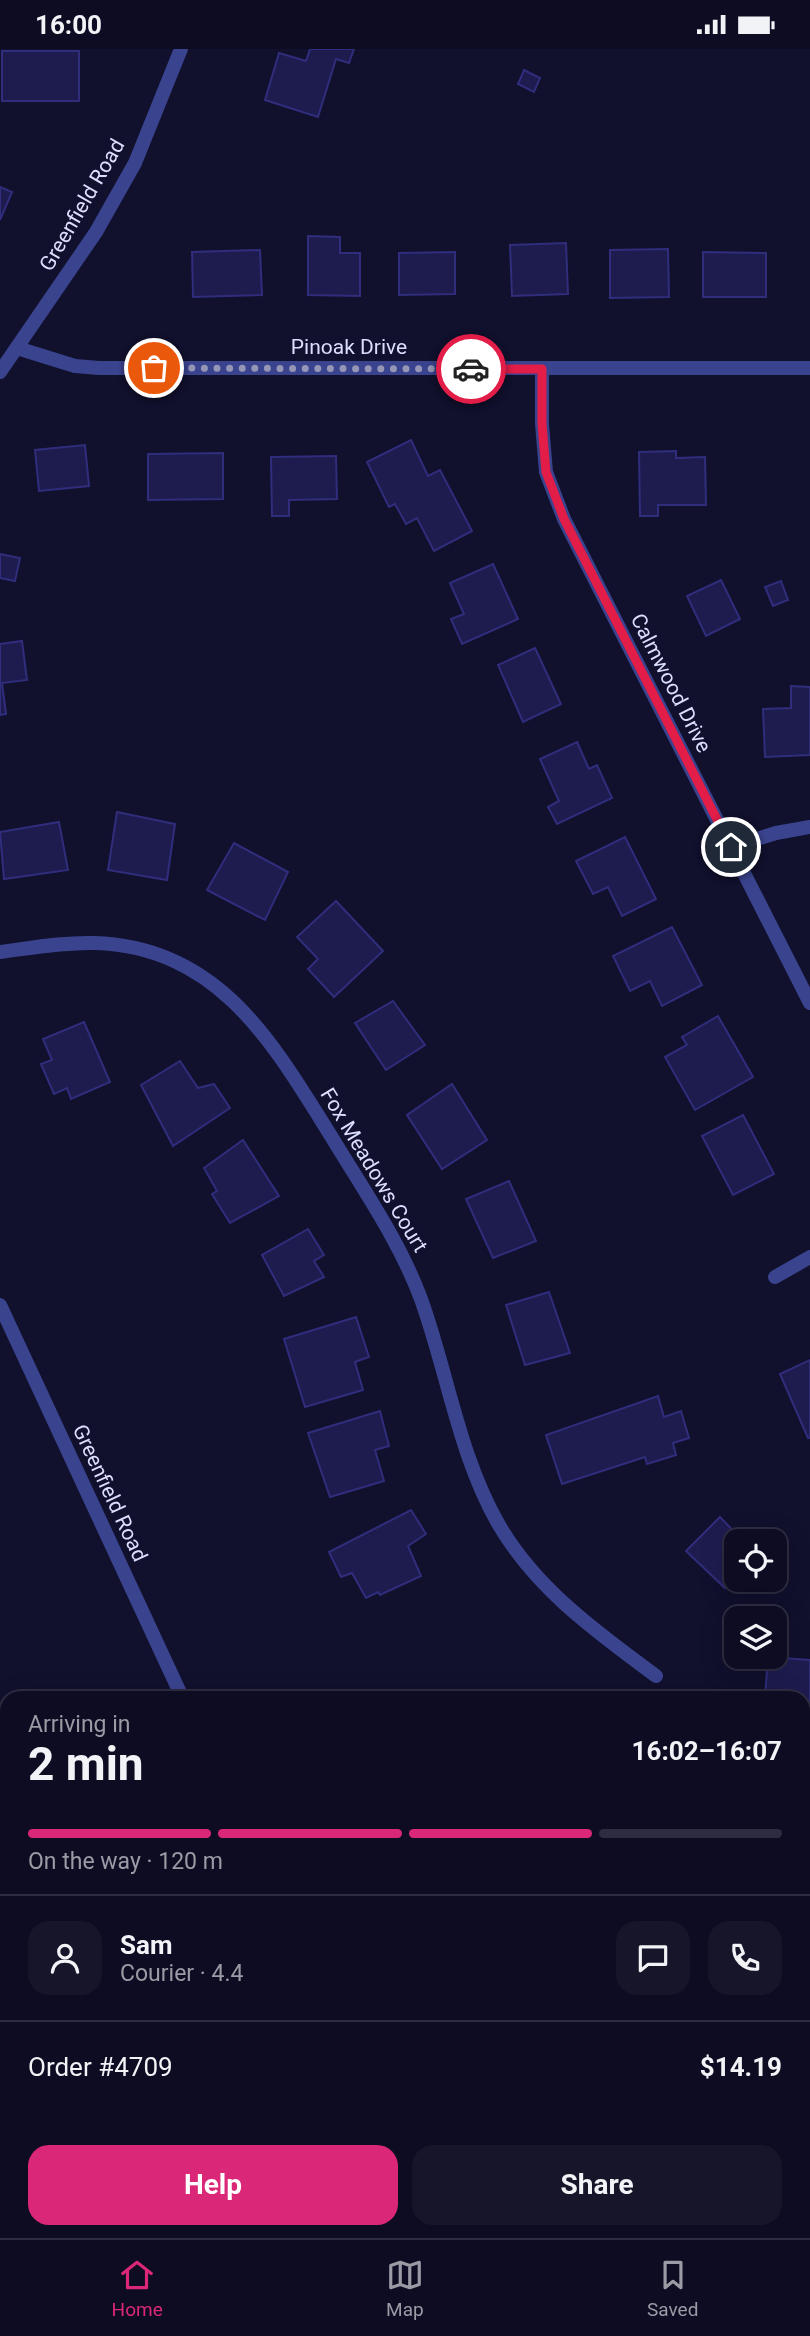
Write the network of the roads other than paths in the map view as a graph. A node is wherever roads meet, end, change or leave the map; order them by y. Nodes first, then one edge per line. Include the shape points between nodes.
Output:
1 (181, 49) edge
2 (17, 348) junction
3 (810, 368) edge
4 (542, 369) junction
5 (0, 372) edge
6 (810, 827) edge
7 (731, 847) junction
8 (0, 953) edge
9 (810, 1003) edge
10 (810, 1257) edge
11 (775, 1277) dead end
12 (0, 1305) edge
13 (656, 1676) dead end
14 (179, 1691) edge

1 - 2 street, Greenfield Road via 135,163 96,232
2 - 4 street, Pinoak Drive via 75,366 99,368
2 - 5 street, Greenfield Road
3 - 4 street, Pinoak Drive
4 - 7 street, Calmwood Drive via 546,472 564,519
6 - 7 street
7 - 9 street, Calmwood Drive
8 - 13 street, Fox Meadows Court via 61,945 120,945 185,967 215,983 243,1009 288,1067 405,1261 477,1483 510,1542 568,1608
10 - 11 street
12 - 14 street, Greenfield Road

